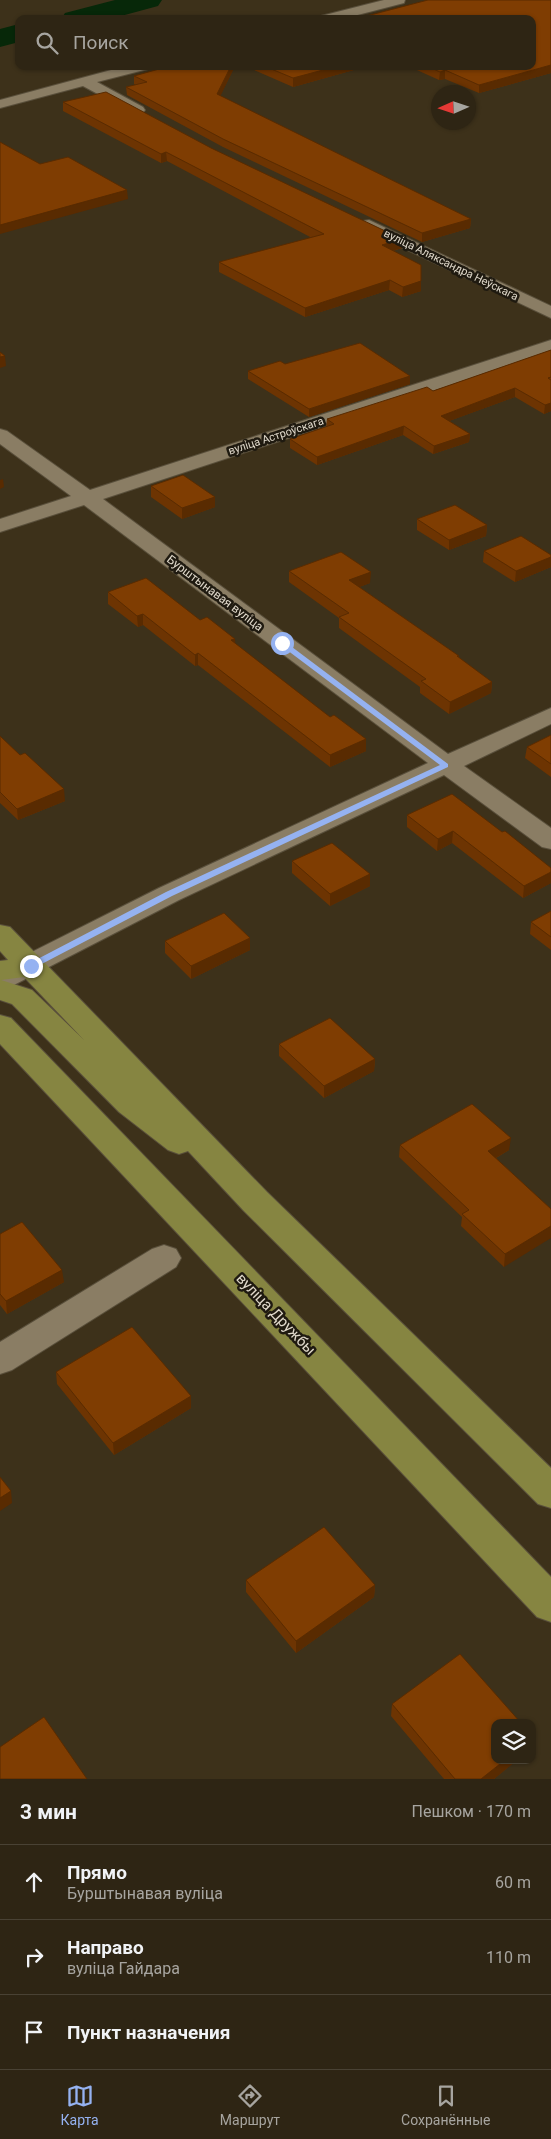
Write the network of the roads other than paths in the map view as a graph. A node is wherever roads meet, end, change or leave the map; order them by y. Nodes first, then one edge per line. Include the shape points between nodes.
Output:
1 (399, 0) edge
2 (341, 15) edge
3 (127, 70) edge
4 (84, 81) junction
5 (0, 104) edge
6 (151, 117) edge
7 (351, 217) edge
8 (551, 313) edge
9 (551, 346) edge
10 (0, 435) edge
11 (88, 497) junction
12 (0, 526) edge
13 (551, 715) edge
14 (445, 765) junction
15 (551, 841) edge
16 (0, 934) edge
17 (31, 966) junction
18 (0, 971) edge
19 (0, 980) edge
20 (0, 990) edge
21 (0, 1025) edge
22 (255, 1201) junction
23 (164, 1258) dead end
24 (0, 1360) edge
25 (551, 1492) edge
26 (551, 1604) edge

1 - 2 street
3 - 4 street
4 - 5 street
4 - 6 street
7 - 8 street, вуліца Аляксандра Неўскага
9 - 11 street, вуліца Астроўскага
10 - 11 street, Бурштынавая вуліца
11 - 12 street, вуліца Астроўскага
11 - 14 street, Бурштынавая вуліца
13 - 14 street
14 - 15 street, Бурштынавая вуліца
14 - 17 street via 169,894
16 - 17 main road
17 - 18 main road
17 - 19 street
17 - 22 main road
20 - 22 main road via 22,997 130,1104
21 - 26 main road, вуліца Дружбы
22 - 25 main road
23 - 24 street

